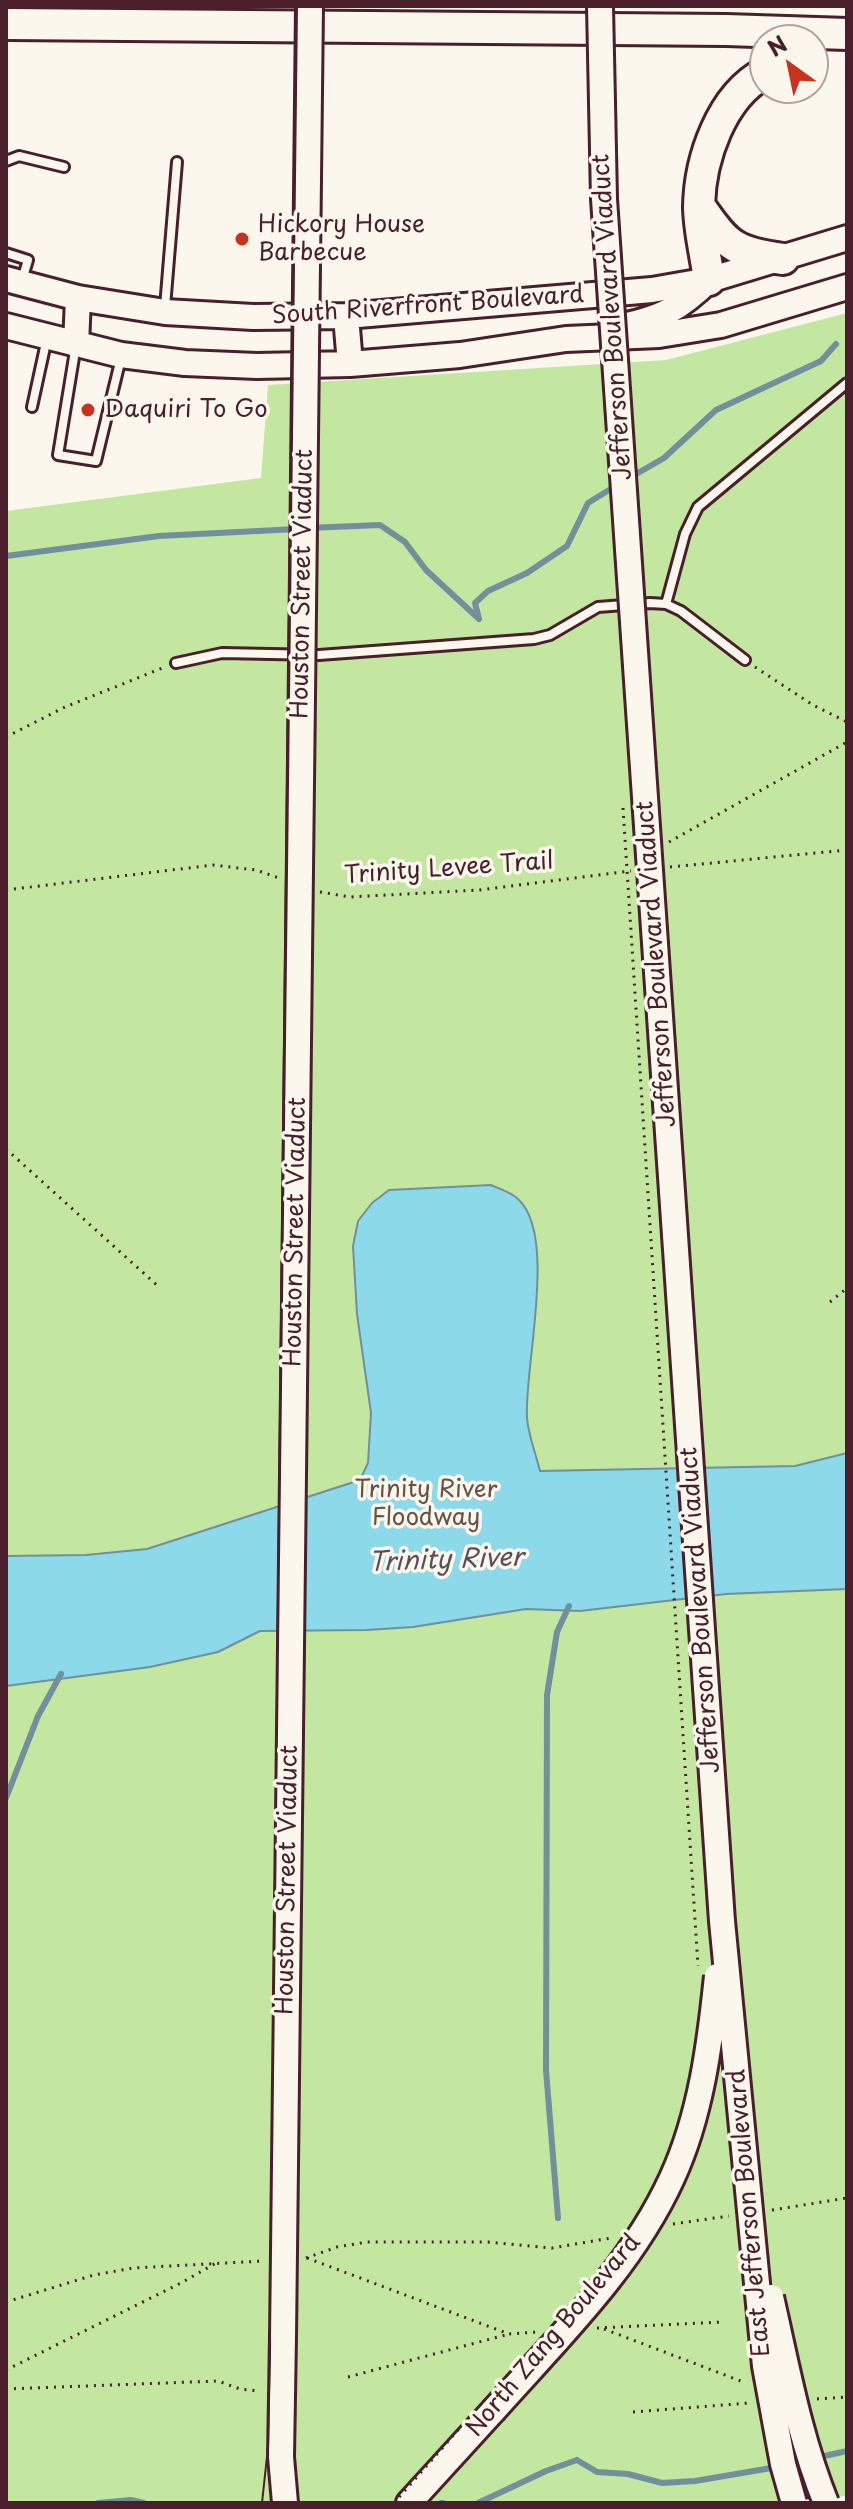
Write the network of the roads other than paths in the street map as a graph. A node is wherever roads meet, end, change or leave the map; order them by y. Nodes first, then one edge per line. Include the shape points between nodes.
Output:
1 (310, 6) edge
2 (600, 6) edge
3 (6, 24) edge
4 (847, 36) edge
5 (749, 85) edge
6 (6, 161) edge
7 (177, 162) dead end
8 (64, 167) dead end
9 (699, 206) junction
10 (847, 238) edge
11 (6, 253) edge
12 (783, 259) junction
13 (709, 280) junction
14 (14, 281) edge
15 (847, 287) edge
16 (78, 298) junction
17 (165, 312) junction
18 (346, 316) junction
19 (6, 326) edge
20 (47, 337) junction
21 (566, 339) junction
22 (76, 345) junction
23 (121, 355) junction
24 (350, 364) junction
25 (847, 383) edge
26 (32, 407) dead end
27 (666, 604) junction
28 (745, 660) road end
29 (176, 663) road end
30 (722, 1921) junction
31 (755, 2204) junction
32 (485, 2410) junction
33 (281, 2457) junction
34 (272, 2503) edge
35 (285, 2503) edge
36 (409, 2503) edge
37 (430, 2503) edge
38 (794, 2503) edge
39 (826, 2503) edge

1 - 33 main road, Houston Street Viaduct, bridge
2 - 30 main road, Jefferson Boulevard Viaduct, bridge via 604,199
3 - 4 highway via 726,30
5 - 9 highway via 727,109 707,152
6 - 8 lane via 19,156
7 - 17 lane
9 - 12 highway via 721,236 750,255
9 - 13 highway
10 - 12 main road, South Riverfront Boulevard
11 - 14 lane via 28,260
12 - 13 main road, South Riverfront Boulevard
13 - 18 main road, South Riverfront Boulevard via 652,290
13 - 21 main road via 683,304 653,319
14 - 16 main road, South Riverfront Boulevard
15 - 21 main road, South Riverfront Boulevard via 721,325 659,335
16 - 17 main road, South Riverfront Boulevard
16 - 22 main road
17 - 18 main road, South Riverfront Boulevard
18 - 24 main road
19 - 20 main road, South Riverfront Boulevard
20 - 22 main road, South Riverfront Boulevard
20 - 26 lane
21 - 24 main road, South Riverfront Boulevard
22 - 23 main road, South Riverfront Boulevard
22 - 23 lane via 58,455 96,461
23 - 24 main road, South Riverfront Boulevard via 199,364
25 - 27 lane via 698,507
27 - 28 lane
27 - 29 lane via 598,607 534,639 319,655 222,653
30 - 31 main road, East Jefferson Boulevard, bridge
30 - 32 main road, North Zang Boulevard, bridge via 710,2043 692,2125 673,2177 606,2282
31 - 38 main road, East Jefferson Boulevard, bridge via 765,2366
31 - 39 main road, bridge via 791,2395
32 - 36 main road, North Zang Boulevard
32 - 37 main road
33 - 34 main road
33 - 35 main road

